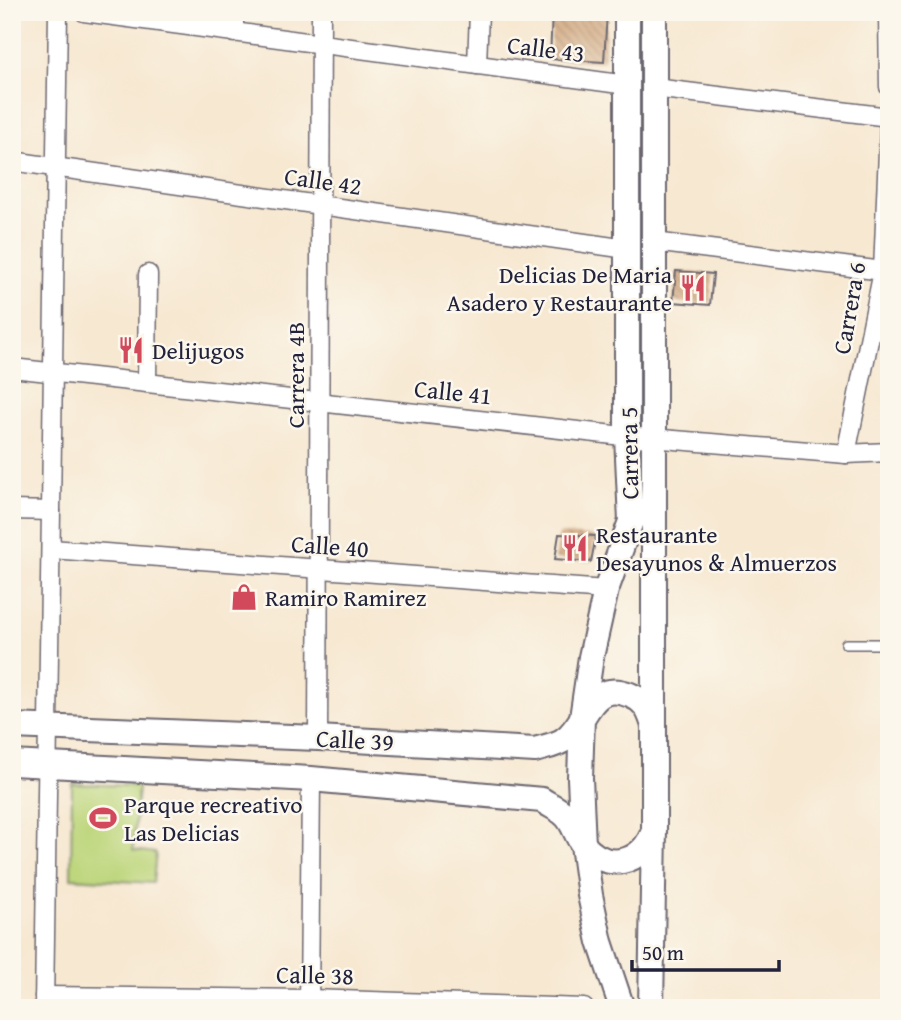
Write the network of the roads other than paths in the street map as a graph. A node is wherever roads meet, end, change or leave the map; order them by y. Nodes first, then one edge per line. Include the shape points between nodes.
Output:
1 (58, 12) edge
2 (84, 12) edge
3 (234, 12) edge
4 (321, 12) edge
5 (479, 12) edge
6 (627, 12) edge
7 (654, 12) edge
8 (888, 12) edge
9 (234, 33) junction
10 (321, 45) junction
11 (477, 65) junction
12 (627, 85) junction
13 (889, 87) edge
14 (654, 88) junction
15 (889, 117) edge
16 (889, 127) edge
17 (12, 161) edge
18 (56, 167) junction
19 (320, 206) junction
20 (654, 242) junction
21 (627, 249) junction
22 (883, 271) junction
23 (148, 274) dead end
24 (12, 368) edge
25 (53, 372) junction
26 (148, 383) junction
27 (319, 401) junction
28 (627, 436) junction
29 (655, 438) junction
30 (889, 452) edge
31 (846, 454) junction
32 (12, 510) edge
33 (51, 511) junction
34 (51, 549) junction
35 (319, 570) junction
36 (606, 590) junction
37 (846, 644) dead end
38 (889, 644) edge
39 (582, 718) junction
40 (12, 726) edge
41 (48, 727) junction
42 (654, 728) junction
43 (318, 738) junction
44 (12, 763) edge
45 (48, 764) junction
46 (311, 779) junction
47 (654, 829) junction
48 (583, 845) junction
49 (44, 1002) edge
50 (309, 1003) edge
51 (584, 1008) edge
52 (622, 1008) edge
53 (652, 1008) edge

1 - 18 street
2 - 9 street, Calle 43
3 - 9 street
4 - 10 street, Carrera 4B
5 - 11 street
6 - 12 main road, Carrera 5
7 - 14 main road, Carrera 5
8 - 13 street
9 - 10 street, Calle 43
10 - 11 street, Calle 43
10 - 19 street, Carrera 4B
11 - 12 street, Calle 43
12 - 21 main road, Carrera 5
14 - 15 street
14 - 20 main road, Carrera 5
16 - 22 street, Carrera 6
17 - 18 street, Calle 42
18 - 19 street, Calle 42
18 - 25 street
19 - 21 street, Calle 42
19 - 27 street, Carrera 4B
20 - 22 street
20 - 29 main road, Carrera 5
21 - 28 main road, Carrera 5
22 - 31 street, Carrera 6
23 - 26 street
24 - 25 street, Calle 41
25 - 26 street, Calle 41
25 - 33 street
26 - 27 street, Calle 41
27 - 28 street, Calle 41
27 - 35 street, Carrera 4B
28 - 29 street, Calle 41
28 - 36 main road, Carrera 5 via 631,521
29 - 31 street, Calle 41
29 - 42 main road, Carrera 5
30 - 31 street, Calle 41
32 - 33 street
33 - 34 street
34 - 35 street, Calle 40
34 - 41 street
35 - 36 street, Calle 40
35 - 43 street, Carrera 4B
36 - 39 main road, Carrera 5
37 - 38 lane
39 - 42 main road, Calle 39 via 590,703 605,694 622,692 638,698 649,711
39 - 43 main road, Calle 39 via 565,740 534,750
39 - 48 main road, Carrera 5
40 - 41 main road, Calle 39
41 - 43 main road, Calle 39
41 - 45 street
42 - 47 main road, Carrera 5
44 - 45 main road, Calle 39
45 - 46 main road, Calle 39
45 - 49 street
46 - 48 main road, Calle 39 via 542,800 566,816
46 - 50 street
47 - 48 main road via 643,852 619,862 606,860
47 - 53 main road, Carrera 5
48 - 52 main road, Carrera 5 via 600,942
49 - 50 street, Calle 38
50 - 51 street, Calle 38

